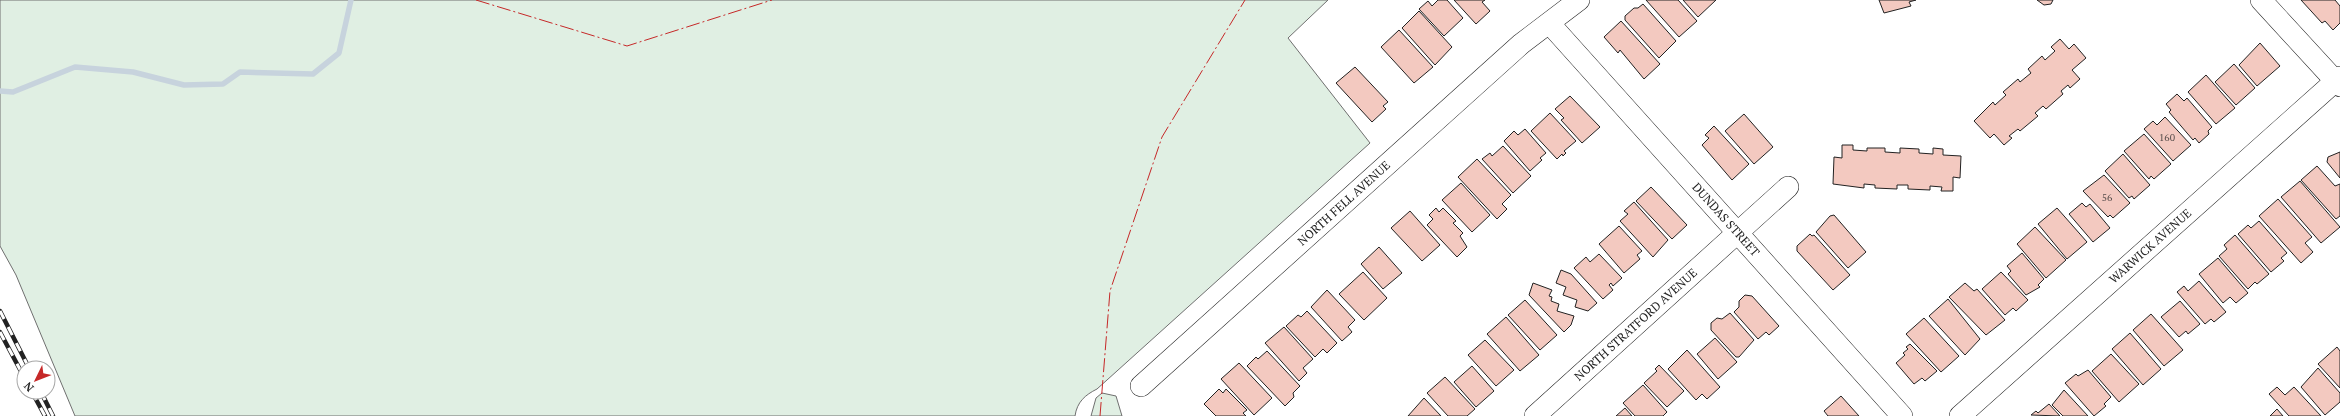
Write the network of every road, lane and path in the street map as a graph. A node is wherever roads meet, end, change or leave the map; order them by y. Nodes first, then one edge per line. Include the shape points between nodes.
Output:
1 (1579, 0) edge
2 (2261, 0) edge
3 (1550, 24) junction
4 (2339, 81) edge
5 (1788, 187) dead end
6 (1738, 234) junction
7 (1141, 386) dead end
8 (1536, 416) edge
9 (1902, 416) edge
10 (1960, 416) edge

1 - 3 street, NORTH FELL AVENUE
2 - 4 street
3 - 6 street, DUNDAS STREET
3 - 7 street, NORTH FELL AVENUE via 1515,50
4 - 10 street, WARWICK AVENUE
5 - 6 street, NORTH STRATFORD AVENUE
6 - 8 street, NORTH STRATFORD AVENUE
6 - 9 street, DUNDAS STREET

